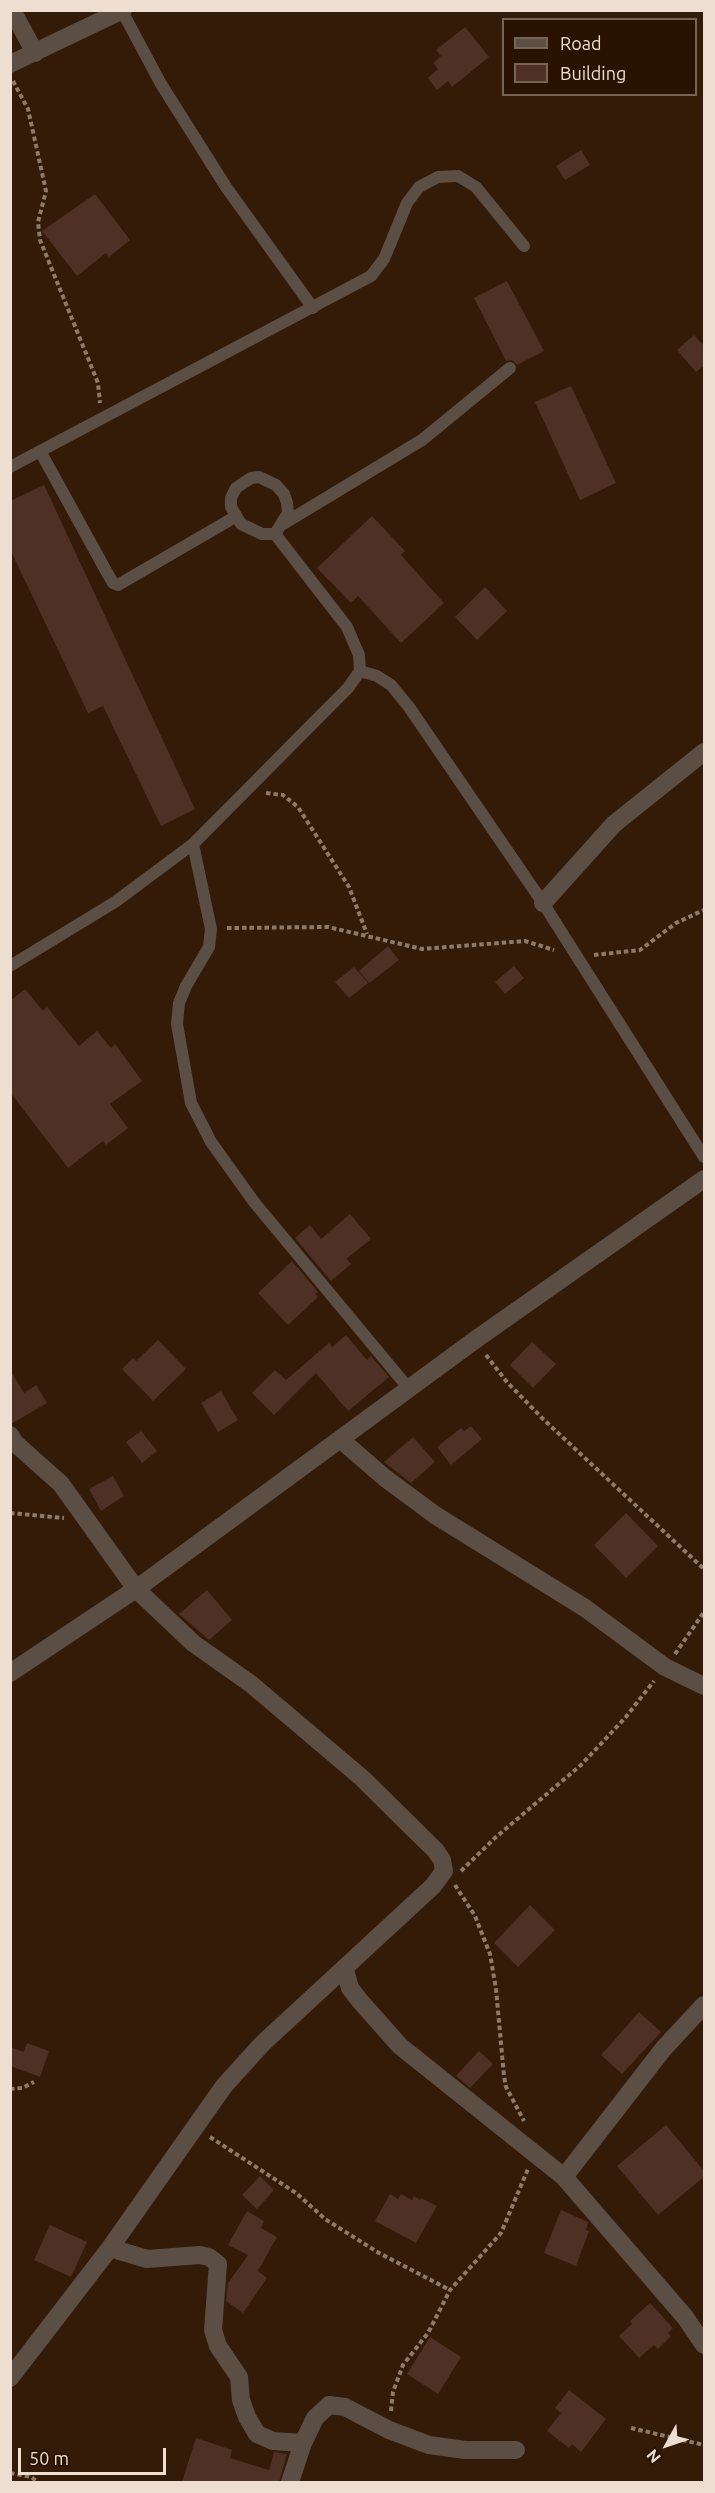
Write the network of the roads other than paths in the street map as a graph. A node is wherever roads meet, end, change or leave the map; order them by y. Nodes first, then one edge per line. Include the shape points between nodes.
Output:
1 (12, 10) edge
2 (123, 11) edge
3 (35, 53) junction
4 (10, 64) edge
5 (524, 246) dead end
6 (313, 308) junction
7 (510, 368) dead end
8 (40, 451) junction
9 (10, 467) edge
10 (235, 517) junction
11 (279, 529) junction
12 (360, 671) junction
13 (705, 752) edge
14 (193, 844) junction
15 (543, 903) junction
16 (10, 966) edge
17 (705, 1157) edge
18 (702, 1184) edge
19 (410, 1390) junction
20 (10, 1435) edge
21 (340, 1439) junction
22 (136, 1589) junction
23 (10, 1673) edge
24 (705, 1686) edge
25 (345, 1970) junction
26 (705, 2005) edge
27 (564, 2176) junction
28 (110, 2248) junction
29 (705, 2345) edge
30 (10, 2378) edge
31 (303, 2443) junction
32 (516, 2450) dead end
33 (291, 2482) edge

1 - 3 street
2 - 3 street
2 - 6 lane via 161,84 226,187
3 - 4 street
5 - 6 lane via 476,187 458,176 438,177 419,187 406,203 384,258 370,276
6 - 8 lane
7 - 11 lane via 422,440
8 - 9 lane
8 - 10 lane via 113,583 118,585
10 - 11 lane via 262,534
10 - 11 lane via 231,498 236,488 259,477 284,494 288,513
11 - 12 lane via 347,627 359,655
12 - 14 lane via 348,688
12 - 15 lane via 377,676 397,692
13 - 15 street via 614,824
14 - 16 lane via 115,902
14 - 19 lane via 211,929 209,947 179,1004 177,1024 191,1103 211,1142 254,1202
15 - 17 lane
18 - 19 street via 475,1340
19 - 21 street
20 - 22 street via 62,1484
21 - 22 street
21 - 24 street via 435,1515 585,1608 665,1667
22 - 23 street
22 - 25 street via 193,1643 251,1684 362,1778 436,1851 448,1876
25 - 27 street via 350,1988 400,2046
25 - 28 street via 262,2044 224,2086
26 - 27 street via 664,2048
27 - 29 street
28 - 30 street
28 - 31 street via 147,2259 200,2255 218,2264 213,2330 218,2346 239,2377 247,2416 258,2434 273,2441
31 - 32 street via 315,2418 329,2405 345,2407 429,2445
31 - 33 street

